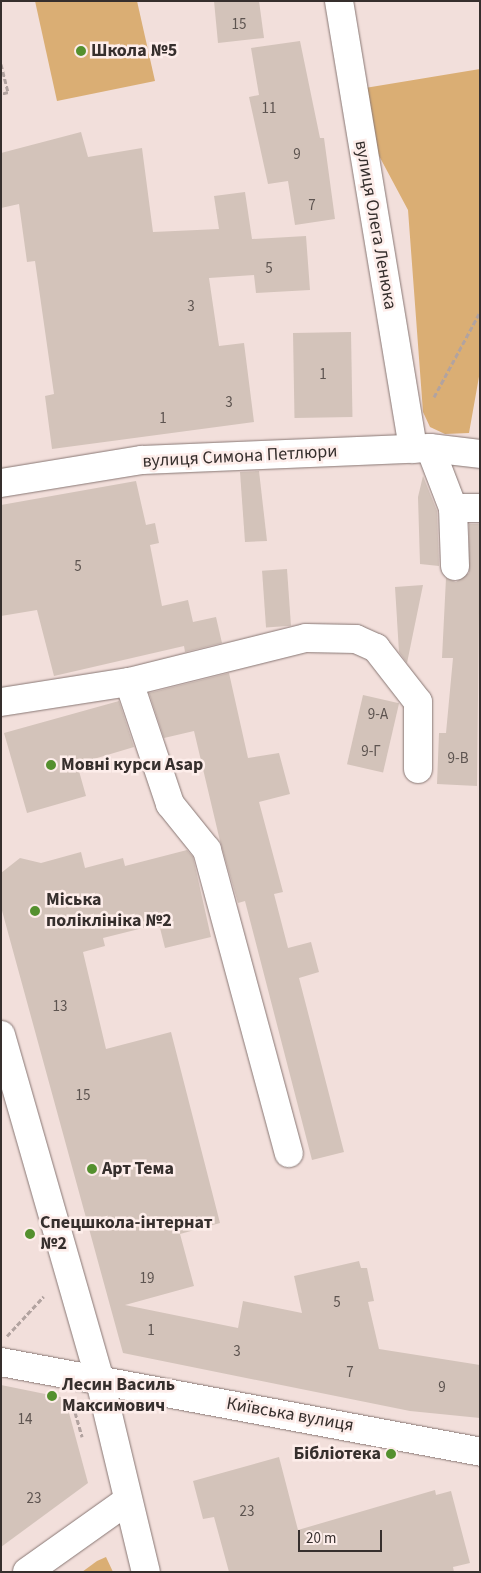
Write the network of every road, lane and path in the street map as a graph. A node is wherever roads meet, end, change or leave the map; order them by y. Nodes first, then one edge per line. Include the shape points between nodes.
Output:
1 (339, 1) edge
2 (1, 64) edge
3 (1, 94) edge
4 (480, 312) edge
5 (431, 405) dead end
6 (475, 446) edge
7 (422, 448) junction
8 (1, 483) edge
9 (453, 508) junction
10 (480, 508) edge
11 (456, 566) dead end
12 (129, 682) junction
13 (1, 702) edge
14 (418, 768) dead end
15 (1, 1035) edge
16 (11, 1104) edge
17 (289, 1153) dead end
18 (43, 1289) dead end
19 (3, 1350) edge
20 (100, 1381) junction
21 (70, 1395) dead end
22 (83, 1440) dead end
23 (480, 1452) edge
24 (127, 1501) junction
25 (27, 1572) edge
26 (146, 1572) edge

1 - 7 street, вулиця Олега Ленюка
2 - 3 path via 8,92
4 - 5 path
6 - 7 street, вулиця Симона Петлюри
7 - 8 street, вулиця Симона Петлюри via 142,460
7 - 9 street, вулиця Олега Ленюка
9 - 10 street
9 - 11 street, вулиця Олега Ленюка
12 - 13 street
12 - 14 street via 306,638 356,639 376,648 418,702
12 - 17 street via 170,804 207,850
15 - 16 street
16 - 20 street
18 - 19 path via 45,1299
19 - 20 street, Київська вулиця
20 - 23 street, Київська вулиця
20 - 24 street
21 - 22 path
24 - 25 street
24 - 26 street

